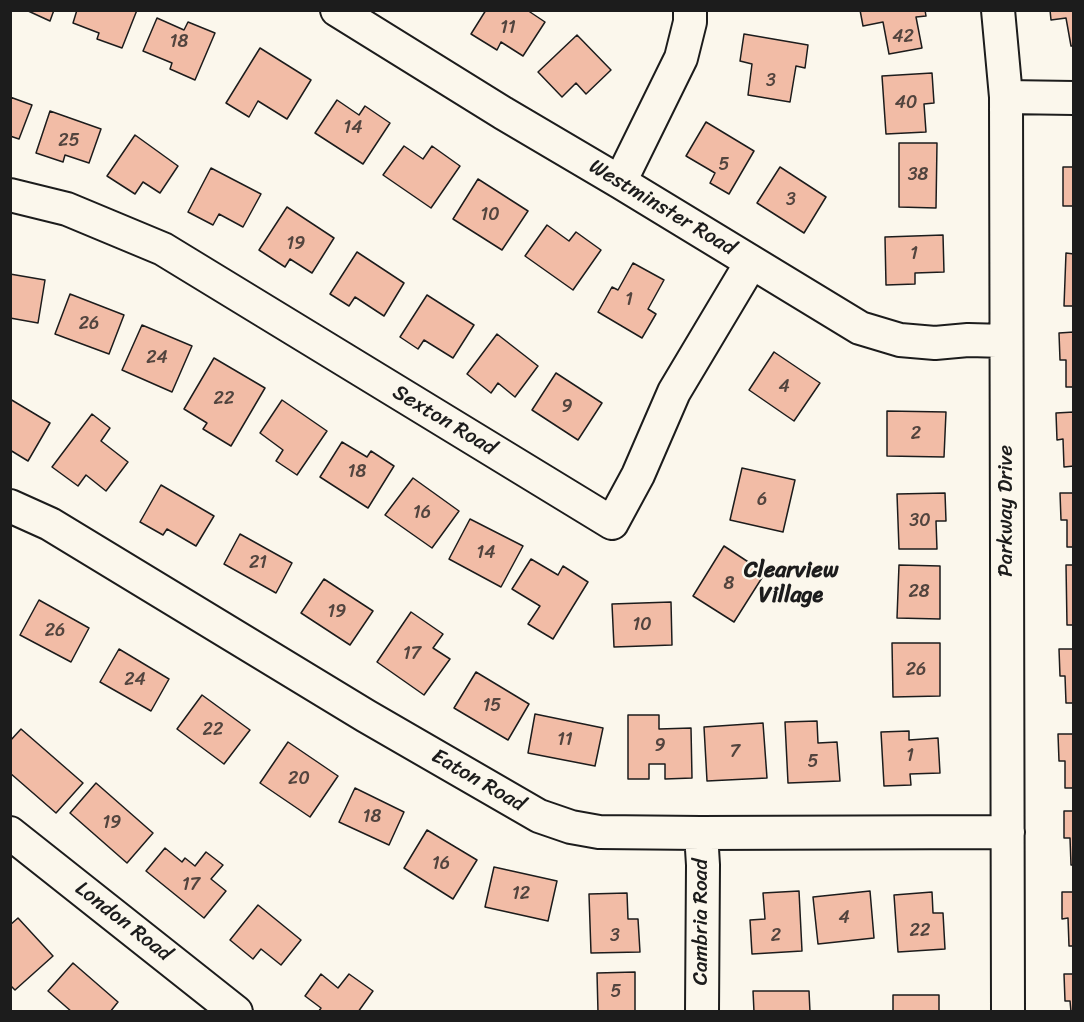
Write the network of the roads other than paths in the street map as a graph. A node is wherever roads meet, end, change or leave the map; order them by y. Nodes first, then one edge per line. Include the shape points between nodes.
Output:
1 (337, 10) edge
2 (690, 10) edge
3 (998, 10) edge
4 (1006, 97) junction
5 (1074, 98) edge
6 (620, 182) junction
7 (10, 195) edge
8 (751, 263) junction
9 (1006, 341) junction
10 (10, 506) edge
11 (1008, 832) junction
12 (10, 833) edge
13 (700, 833) junction
14 (236, 1011) edge
15 (702, 1011) edge
16 (1008, 1011) edge

1 - 6 street, Westminster Road
2 - 6 street via 681,58
3 - 4 street, Parkway Drive
4 - 5 street
4 - 9 street, Parkway Drive
6 - 8 street, Westminster Road
7 - 8 street, Sexton Road via 67,209 163,249 612,523 674,392
8 - 9 street, Westminster Road via 860,328 900,340
9 - 11 street, Parkway Drive
10 - 13 street, Eaton Road via 50,524 538,816 599,832
11 - 13 street, Eaton Road
11 - 16 street, Parkway Drive
12 - 14 street, London Road
13 - 15 street, Cambria Road

